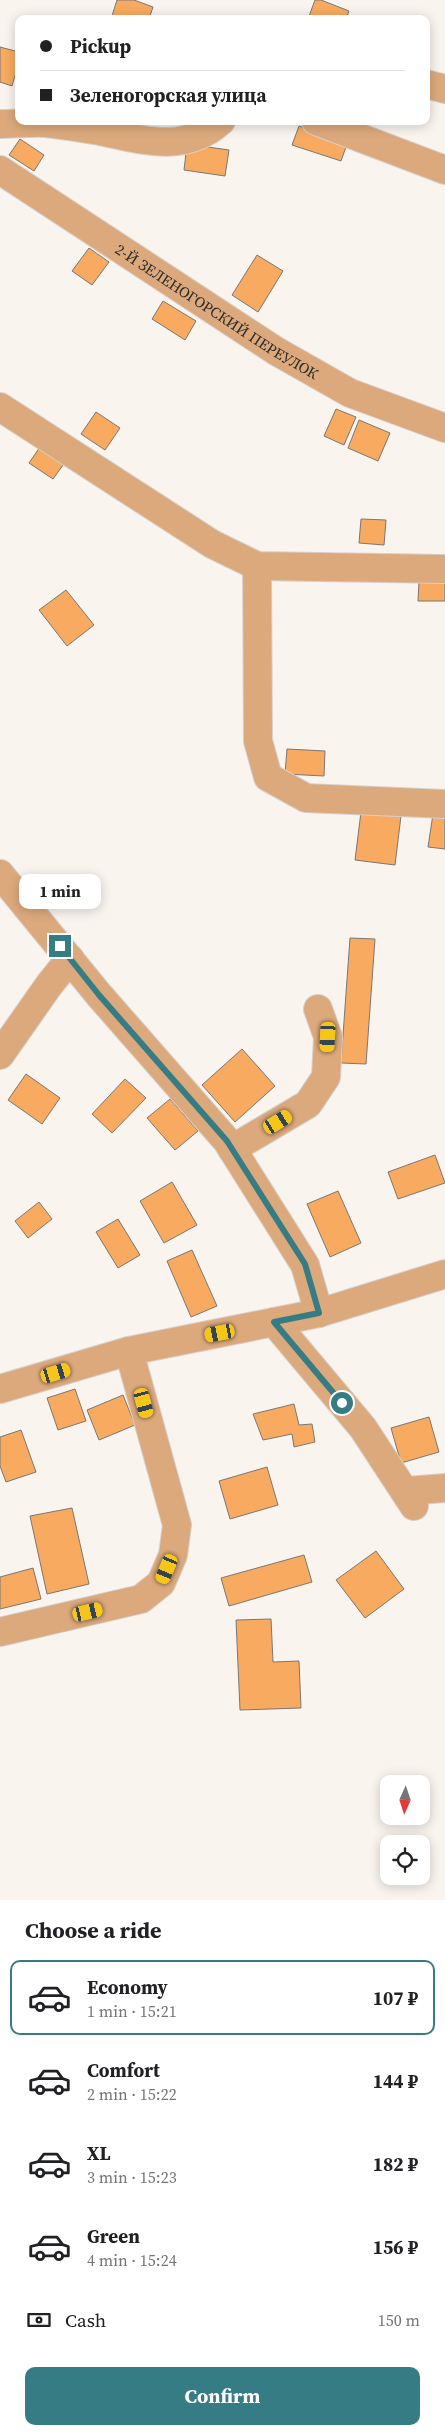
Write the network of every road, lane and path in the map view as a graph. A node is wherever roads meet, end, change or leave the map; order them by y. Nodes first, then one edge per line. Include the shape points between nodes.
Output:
1 (430, 85) edge
2 (445, 89) edge
3 (0, 124) edge
4 (15, 124) edge
5 (59, 125) edge
6 (217, 125) edge
7 (327, 125) edge
8 (0, 170) edge
9 (445, 170) edge
10 (0, 407) edge
11 (445, 428) edge
12 (257, 566) junction
13 (445, 569) edge
14 (445, 804) edge
15 (0, 874) edge
16 (70, 959) junction
17 (318, 1009) dead end
18 (0, 1055) edge
19 (232, 1149) junction
20 (445, 1274) edge
21 (319, 1313) junction
22 (274, 1322) junction
23 (129, 1351) junction
24 (0, 1389) edge
25 (445, 1488) edge
26 (0, 1632) edge

1 - 2 street
3 - 4 street
5 - 6 street via 140,141 175,142 209,132
7 - 9 street
8 - 11 street, 2-Й ЗЕЛЕНОГОРСКИЙ ПЕРЕУЛОК via 276,351 350,393
10 - 12 street via 212,544
12 - 13 street
12 - 14 street via 258,741 268,777 306,798
15 - 16 street
16 - 18 street
16 - 19 street
17 - 19 street via 328,1037 326,1077 308,1104
19 - 21 street via 305,1264
20 - 21 street
21 - 22 street
22 - 23 street
22 - 25 street via 363,1428 411,1498
23 - 24 street
23 - 26 street via 177,1526 173,1555 161,1583 141,1599

